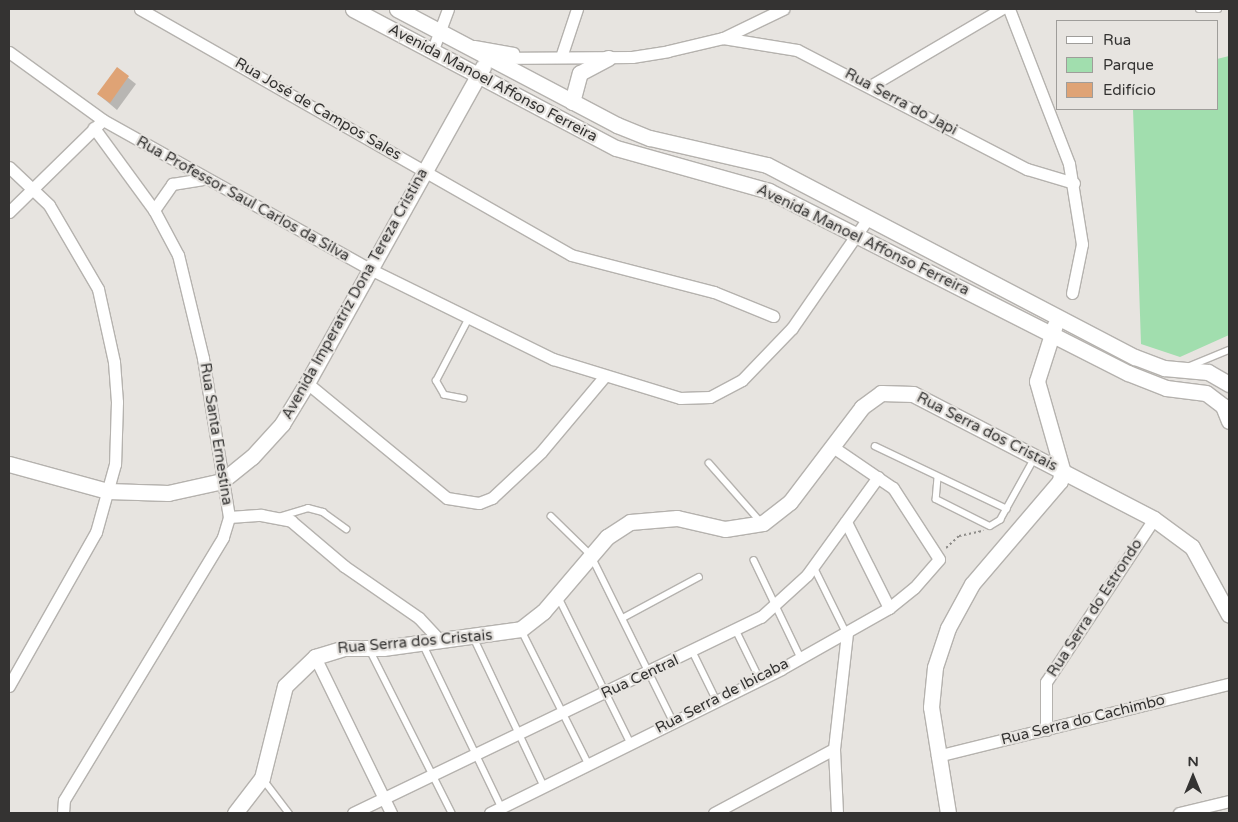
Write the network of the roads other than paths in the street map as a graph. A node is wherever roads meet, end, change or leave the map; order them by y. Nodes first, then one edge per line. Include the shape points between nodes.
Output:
1 (140, 9) edge
2 (354, 9) edge
3 (397, 9) edge
4 (448, 9) edge
5 (577, 9) edge
6 (783, 9) edge
7 (1001, 9) edge
8 (1009, 9) edge
9 (1199, 9) edge
10 (1218, 9) edge
11 (442, 33) junction
12 (723, 38) junction
13 (458, 42) junction
14 (9, 52) edge
15 (432, 52) junction
16 (561, 57) junction
17 (488, 58) junction
18 (547, 58) junction
19 (608, 58) junction
20 (477, 76) junction
21 (872, 85) junction
22 (572, 102) junction
23 (99, 124) junction
24 (9, 167) edge
25 (424, 170) junction
26 (203, 178) junction
27 (1074, 183) junction
28 (34, 189) junction
29 (154, 210) junction
30 (9, 212) edge
31 (869, 217) junction
32 (859, 237) junction
33 (370, 269) junction
34 (1072, 293) dead end
35 (773, 316) dead end
36 (1059, 317) junction
37 (470, 318) junction
38 (1051, 332) junction
39 (1229, 350) edge
40 (1180, 370) junction
41 (604, 377) junction
42 (307, 383) junction
43 (1229, 384) edge
44 (464, 399) dead end
45 (1226, 403) edge
46 (1229, 421) edge
47 (875, 446) dead end
48 (833, 448) junction
49 (1036, 456) junction
50 (709, 463) dead end
51 (9, 464) edge
52 (1062, 469) junction
53 (878, 477) junction
54 (938, 478) junction
55 (222, 481) junction
56 (108, 491) junction
57 (1007, 510) junction
58 (552, 516) dead end
59 (229, 517) junction
60 (279, 517) junction
61 (1154, 519) junction
62 (846, 522) junction
63 (763, 523) junction
64 (346, 529) dead end
65 (591, 555) junction
66 (754, 560) dead end
67 (814, 567) junction
68 (699, 578) dead end
69 (558, 596) junction
70 (777, 606) junction
71 (889, 608) junction
72 (1229, 615) edge
73 (623, 618) junction
74 (521, 629) junction
75 (736, 630) junction
76 (472, 634) junction
77 (847, 634) junction
78 (437, 638) junction
79 (421, 640) junction
80 (369, 648) junction
81 (693, 652) junction
82 (800, 656) junction
83 (315, 657) junction
84 (649, 672) junction
85 (760, 680) junction
86 (1229, 684) edge
87 (9, 686) edge
88 (606, 693) junction
89 (717, 701) junction
90 (563, 713) junction
91 (673, 721) junction
92 (1046, 730) junction
93 (519, 734) junction
94 (630, 742) junction
95 (834, 749) junction
96 (475, 754) junction
97 (937, 756) junction
98 (588, 763) junction
99 (433, 774) junction
100 (262, 778) junction
101 (543, 784) junction
102 (386, 796) junction
103 (1229, 801) edge
104 (501, 806) junction
105 (63, 813) edge
106 (235, 813) edge
107 (289, 813) edge
108 (353, 813) edge
109 (391, 813) edge
110 (452, 813) edge
111 (490, 813) edge
112 (714, 813) edge
113 (837, 813) edge
114 (948, 813) edge
115 (1179, 813) edge

1 - 25 street, Rua José de Campos Sales
2 - 15 main road, Avenida Manoel Affonso Ferreira
3 - 11 main road, Avenida Manoel Affonso Ferreira
4 - 11 street
5 - 16 street
6 - 12 street
7 - 21 street
8 - 27 street via 1064,146
9 - 10 lane
11 - 13 main road, Avenida Manoel Affonso Ferreira
11 - 15 street
12 - 19 street via 668,51
12 - 21 street, Rua Serra do Japi via 797,50
13 - 17 main road, Avenida Manoel Affonso Ferreira
13 - 18 street
14 - 23 street, Rua Professor Saul Carlos da Silva
15 - 20 main road, Avenida Manoel Affonso Ferreira
16 - 18 street
16 - 19 street
17 - 18 street
17 - 20 main road, Avenida Imperatriz Dona Tereza Cristina
17 - 22 main road, Avenida Manoel Affonso Ferreira
19 - 22 main road via 580,73
20 - 25 main road, Avenida Imperatriz Dona Tereza Cristina
20 - 32 main road, Avenida Manoel Affonso Ferreira via 616,148 770,191
21 - 27 street, Rua Serra do Japi via 1027,169
22 - 31 main road, Avenida Manoel Affonso Ferreira via 650,138 767,165
23 - 26 street, Rua Professor Saul Carlos da Silva
23 - 28 street
23 - 29 street, Rua Santa Ernestina
24 - 28 street
25 - 33 main road, Avenida Imperatriz Dona Tereza Cristina
25 - 35 street, Rua José de Campos Sales via 571,255 714,292
26 - 29 street via 172,184
26 - 33 street, Rua Professor Saul Carlos da Silva
27 - 34 street via 1082,244
28 - 30 street
28 - 56 street via 83,258 106,317 117,402 115,464
29 - 55 street, Rua Santa Ernestina via 178,255 193,309
31 - 32 street, Rua Professor Saul Carlos da Silva
31 - 36 main road, Avenida Manoel Affonso Ferreira
32 - 38 main road, Avenida Manoel Affonso Ferreira
32 - 41 street, Rua Professor Saul Carlos da Silva via 792,328 725,392 680,398
33 - 37 street, Rua Professor Saul Carlos da Silva
33 - 42 main road, Avenida Imperatriz Dona Tereza Cristina
36 - 38 main road
36 - 40 main road, Avenida Manoel Affonso Ferreira via 1135,357
37 - 41 street, Rua Professor Saul Carlos da Silva via 553,359
37 - 44 lane via 436,381 444,395
38 - 45 main road, Avenida Manoel Affonso Ferreira via 1154,385 1206,393
38 - 52 main road via 1037,382
39 - 40 lane
40 - 43 main road, Avenida Manoel Affonso Ferreira via 1208,372
41 - 42 street via 541,452 492,498 479,503 447,498
42 - 55 main road, Avenida Imperatriz Dona Tereza Cristina via 282,424 252,457
45 - 46 main road
47 - 54 lane
48 - 49 main road, Rua Serra dos Cristais via 862,407 881,393 896,391 913,394
48 - 53 street
48 - 63 main road, Rua Serra dos Cristais via 790,502
49 - 52 main road, Rua Serra dos Cristais
49 - 57 lane
50 - 63 lane
51 - 56 main road, Avenida Imperatriz Dona Tereza Cristina
52 - 61 main road, Rua Serra dos Cristais
52 - 97 main road via 1058,486 972,584 948,628 932,686
53 - 62 street, Rua Central
53 - 71 street, Rua Serra de Ibicaba via 908,507 939,559 914,588
54 - 57 lane
54 - 57 lane via 933,494 936,499 979,523 995,524
55 - 56 main road, Avenida Imperatriz Dona Tereza Cristina via 168,493
55 - 59 street, Rua Santa Ernestina
56 - 87 street via 85,554
58 - 65 lane
59 - 60 street
59 - 105 street, Rua Santa Ernestina via 223,537 64,800
60 - 64 lane via 308,508 323,512
60 - 78 street via 306,529 344,566 420,618
61 - 72 main road, Rua Serra dos Cristais via 1192,546
61 - 92 street, Rua Serra do Estrondo via 1046,682
62 - 67 street, Rua Central
62 - 71 street
63 - 65 main road, Rua Serra dos Cristais via 725,530 676,518 640,519 620,526
65 - 69 main road, Rua Serra dos Cristais
65 - 73 lane
66 - 70 lane
67 - 70 street, Rua Central
67 - 77 lane
68 - 73 lane
69 - 74 main road, Rua Serra dos Cristais
69 - 88 lane
70 - 75 street, Rua Central
70 - 82 lane
71 - 77 street, Rua Serra de Ibicaba
73 - 84 lane
74 - 76 main road, Rua Serra dos Cristais
74 - 90 lane
75 - 81 street, Rua Central
75 - 85 lane
76 - 78 main road, Rua Serra dos Cristais
76 - 93 lane
77 - 82 street, Rua Serra de Ibicaba
77 - 95 street
78 - 79 main road, Rua Serra dos Cristais
79 - 80 main road, Rua Serra dos Cristais
79 - 96 lane
80 - 83 main road, Rua Serra dos Cristais via 329,650
80 - 99 lane
81 - 84 street, Rua Central
81 - 89 lane
82 - 85 street, Rua Serra de Ibicaba
83 - 100 main road, Rua Serra dos Cristais via 285,686
83 - 102 street
84 - 88 street, Rua Central
84 - 91 lane
85 - 89 street, Rua Serra de Ibicaba
86 - 92 street, Rua Serra do Cachimbo
88 - 90 street, Rua Central
88 - 94 lane
89 - 91 street, Rua Serra de Ibicaba
90 - 93 street, Rua Central
90 - 98 lane
91 - 94 street, Rua Serra de Ibicaba
92 - 97 street, Rua Serra do Cachimbo
93 - 96 street, Rua Central
93 - 101 lane
94 - 98 street, Rua Serra de Ibicaba
95 - 112 street
95 - 113 street
96 - 99 street, Rua Central
96 - 104 lane
97 - 114 main road
98 - 101 street, Rua Serra de Ibicaba
99 - 102 street, Rua Central
99 - 110 lane
100 - 106 main road, Rua Serra dos Cristais
100 - 107 lane
101 - 104 street, Rua Serra de Ibicaba
102 - 108 street, Rua Central
102 - 109 street
103 - 115 street
104 - 111 street, Rua Serra de Ibicaba

